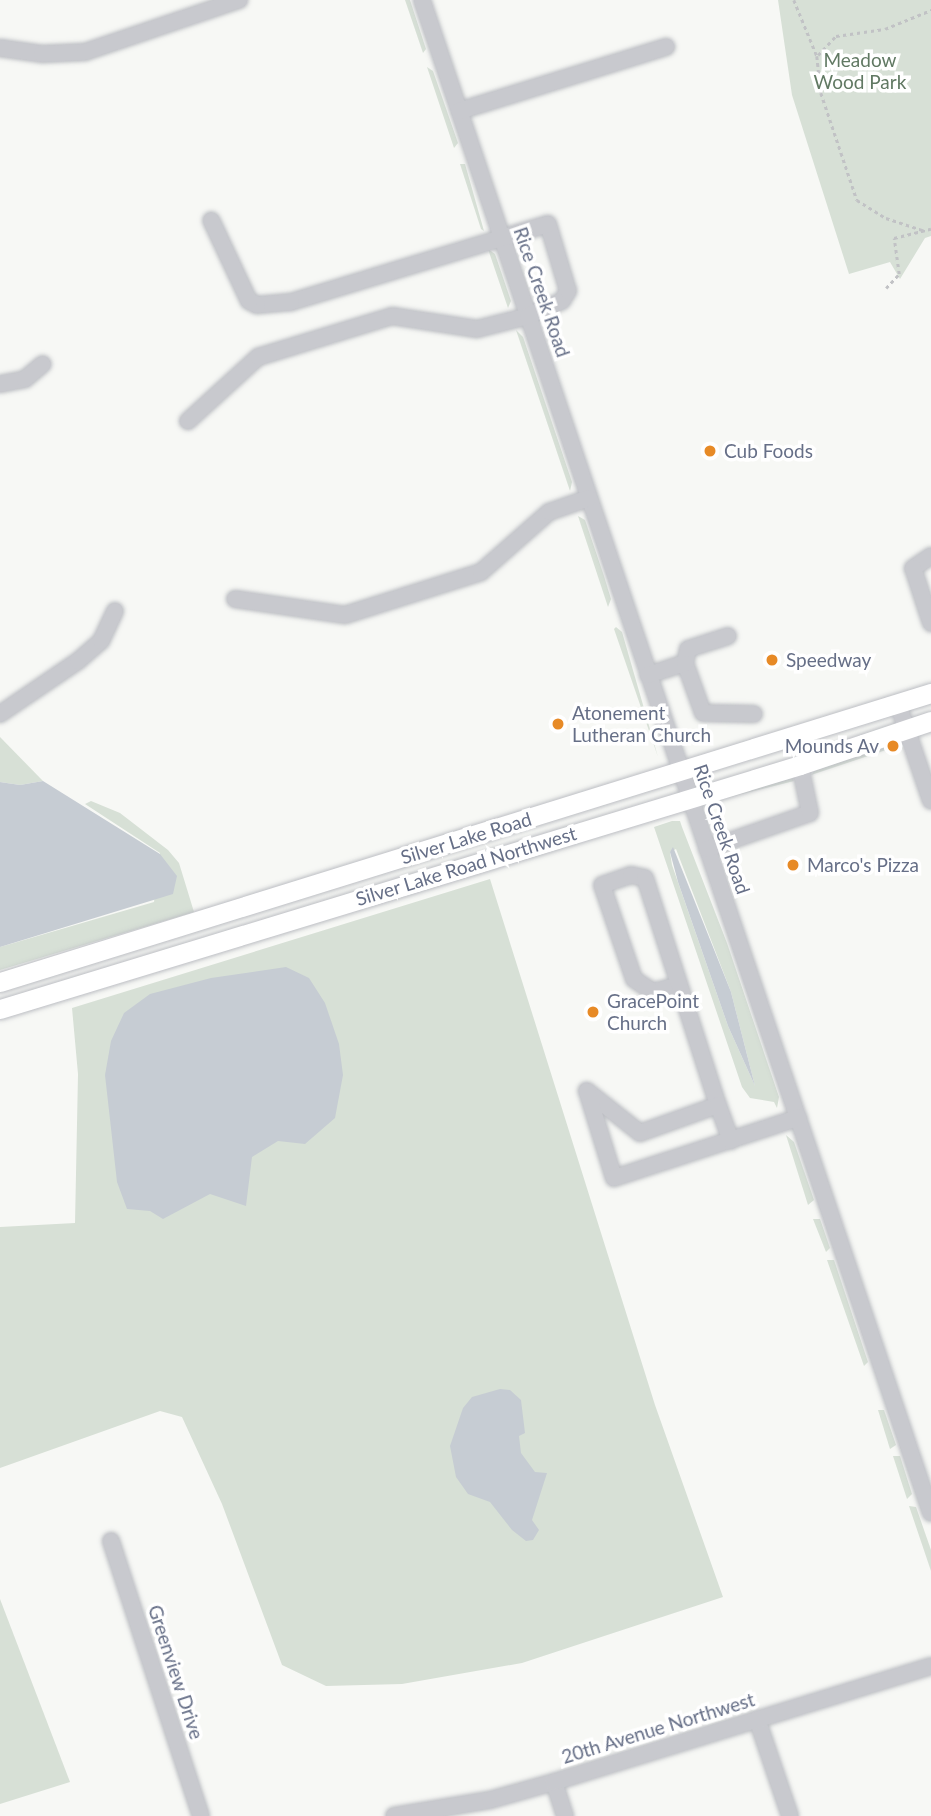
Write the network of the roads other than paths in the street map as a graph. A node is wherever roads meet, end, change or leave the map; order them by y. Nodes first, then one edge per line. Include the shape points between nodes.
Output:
1 (239, 0) edge
2 (422, 0) edge
3 (666, 47) dead end
4 (0, 48) edge
5 (459, 111) junction
6 (211, 220) dead end
7 (501, 236) junction
8 (528, 316) junction
9 (43, 364) dead end
10 (0, 384) edge
11 (188, 421) dead end
12 (589, 498) junction
13 (931, 556) edge
14 (234, 599) dead end
15 (115, 611) dead end
16 (931, 623) edge
17 (728, 636) dead end
18 (685, 663) junction
19 (648, 676) junction
20 (931, 693) edge
21 (898, 704) junction
22 (0, 714) edge
23 (754, 714) dead end
24 (931, 721) edge
25 (907, 729) junction
26 (800, 765) junction
27 (681, 772) junction
28 (690, 799) junction
29 (931, 801) edge
30 (707, 849) junction
31 (0, 982) edge
32 (679, 985) junction
33 (0, 1009) edge
34 (718, 1105) junction
35 (798, 1118) junction
36 (731, 1141) junction
37 (930, 1507) edge
38 (111, 1541) dead end
39 (931, 1666) edge
40 (757, 1718) junction
41 (554, 1782) junction
42 (201, 1816) edge
43 (394, 1816) edge
44 (565, 1816) edge
45 (790, 1816) edge

1 - 4 street via 85,52 42,54
2 - 5 street, Rice Creek Road
3 - 5 street
5 - 7 street, Rice Creek Road
6 - 7 street via 249,300 266,307
7 - 8 street, Rice Creek Road
7 - 8 street via 548,224 568,291 562,301
8 - 11 street via 477,329 392,316 258,357
8 - 12 street, Rice Creek Road
9 - 10 street via 25,379
12 - 14 street via 549,512 481,572 345,615
12 - 19 street, Rice Creek Road
13 - 16 street via 913,568
15 - 22 street via 101,641
17 - 18 street via 688,649
18 - 19 street
18 - 23 street via 703,713
19 - 27 street, Rice Creek Road
20 - 21 main road, Silver Lake Road
21 - 25 street
21 - 27 main road, Silver Lake Road
24 - 25 main road, Silver Lake Road Northwest
25 - 26 main road, Silver Lake Road Northwest
25 - 29 street
26 - 28 main road, Silver Lake Road Northwest
26 - 30 street via 810,813
27 - 28 street, Rice Creek Road
27 - 31 main road, Silver Lake Road
28 - 30 street, Rice Creek Road
28 - 33 main road, Silver Lake Road Northwest
30 - 35 street, Rice Creek Road
32 - 32 street via 645,878 631,875 602,885 634,979 653,992
32 - 34 street
34 - 36 street
34 - 36 street via 640,1133 587,1091 614,1178
35 - 36 street
35 - 37 street, Rice Creek Road
38 - 42 street, Greenview Drive
39 - 40 street, 20th Avenue Northwest
40 - 41 street, 20th Avenue Northwest
40 - 45 street
41 - 43 street, 20th Avenue Northwest via 490,1800
41 - 44 street

